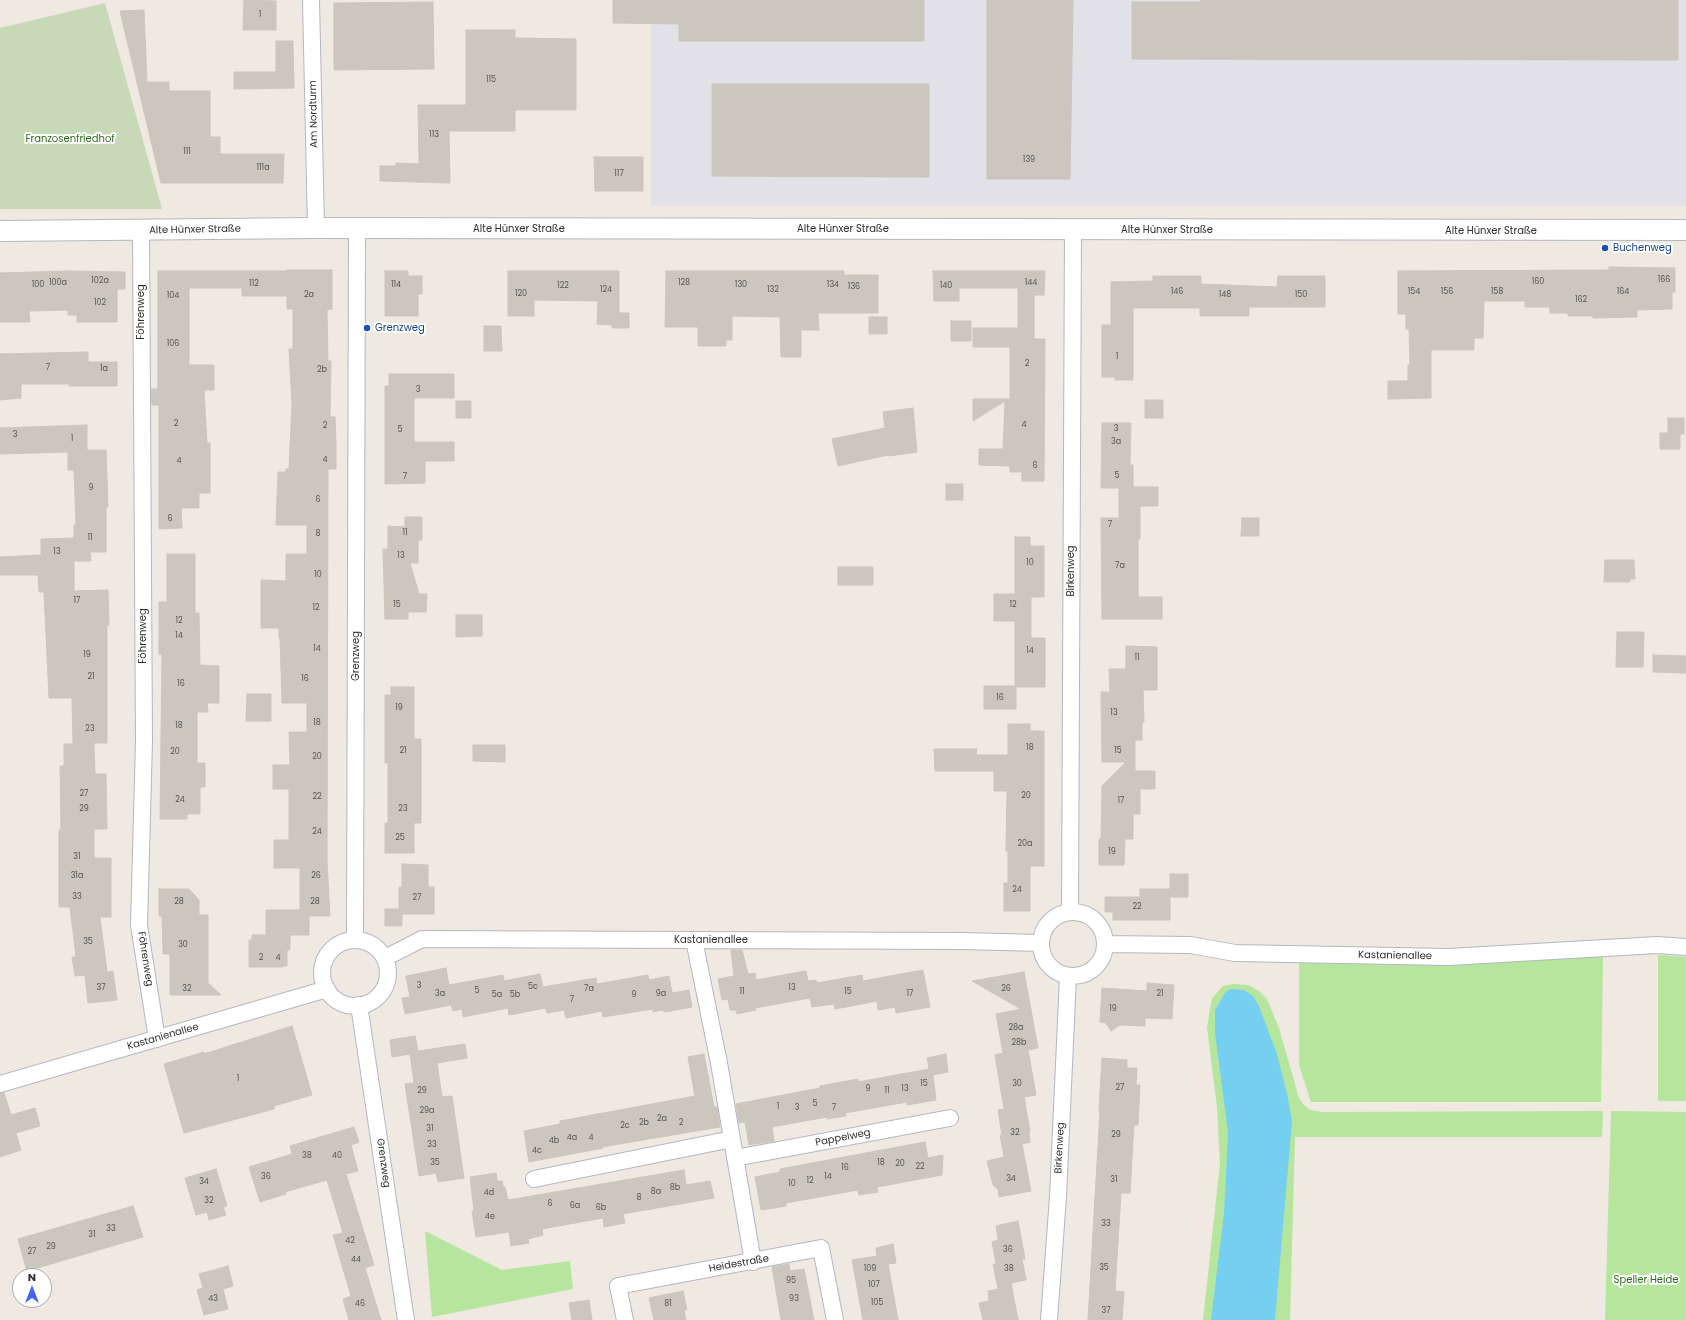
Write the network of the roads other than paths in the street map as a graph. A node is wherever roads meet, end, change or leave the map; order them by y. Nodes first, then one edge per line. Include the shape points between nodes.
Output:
1 (312, 0) edge
2 (316, 228) junction
3 (357, 228) junction
4 (1073, 229) junction
5 (1686, 230) edge
6 (0, 231) edge
7 (140, 231) junction
8 (1070, 912) junction
9 (355, 940) junction
10 (694, 940) junction
11 (1041, 943) junction
12 (1105, 944) junction
13 (1686, 947) edge
14 (385, 958) junction
15 (1068, 976) junction
16 (327, 989) junction
17 (360, 1005) junction
18 (157, 1039) junction
19 (0, 1084) edge
20 (950, 1118) dead end
21 (732, 1139) junction
22 (735, 1158) junction
23 (534, 1179) dead end
24 (753, 1262) junction
25 (406, 1320) edge
26 (625, 1320) edge
27 (835, 1320) edge
28 (1049, 1320) edge

1 - 2 street, Am Nordturm
2 - 3 street, Alte Hünxer Straße
2 - 7 street, Alte Hünxer Straße
3 - 4 street, Alte Hünxer Straße
3 - 9 street, Grenzweg
4 - 5 street, Alte Hünxer Straße
4 - 8 street, Birkenweg
6 - 7 street, Alte Hünxer Straße
7 - 18 street, Föhrenweg via 144,741 139,925
8 - 11 street via 1053,919 1042,934
8 - 12 street via 1090,917 1098,924
9 - 14 street via 372,945
9 - 16 street via 344,942 327,956 323,967
10 - 11 street, Kastanienallee
10 - 14 street, Kastanienallee via 422,939
10 - 21 street
11 - 15 street via 1045,961 1051,968
12 - 13 street, Kastanienallee via 1190,945 1235,953 1449,957 1657,945
12 - 15 street via 1100,961 1094,968 1077,976
14 - 17 street via 388,977 385,987 372,1002
15 - 28 street, Birkenweg via 1058,1197
16 - 17 street via 342,1003
16 - 18 street, Kastanienallee
17 - 25 street, Grenzweg
18 - 19 street, Kastanienallee
20 - 22 street, Pappelweg
21 - 22 street
21 - 23 street
22 - 24 street
24 - 26 street, Heidestraße via 618,1286
24 - 27 street, Heidestraße via 821,1248

